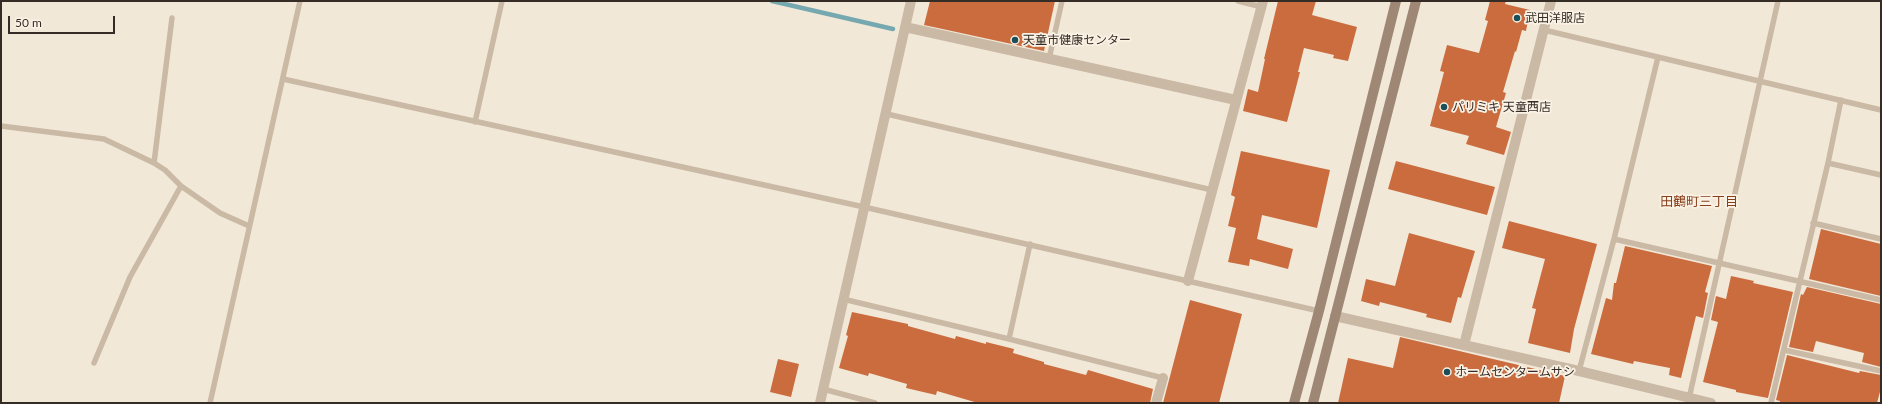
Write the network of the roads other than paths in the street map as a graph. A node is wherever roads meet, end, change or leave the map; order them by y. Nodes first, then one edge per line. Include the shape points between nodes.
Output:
1 (300, 1) edge
2 (502, 1) edge
3 (911, 1) edge
4 (1062, 1) edge
5 (1238, 1) edge
6 (1396, 1) edge
7 (1416, 1) edge
8 (1551, 1) edge
9 (1778, 1) edge
10 (1263, 4) edge
11 (172, 18) dead end
12 (905, 27) junction
13 (1544, 30) junction
14 (1658, 57) junction
15 (1049, 59) junction
16 (283, 79) junction
17 (1760, 80) junction
18 (1236, 100) junction
19 (1841, 100) junction
20 (1881, 110) edge
21 (887, 114) junction
22 (475, 122) junction
23 (1, 126) edge
24 (154, 163) junction
25 (1828, 163) junction
26 (1881, 176) edge
27 (180, 186) junction
28 (1212, 190) junction
29 (864, 207) junction
30 (1813, 223) junction
31 (249, 226) junction
32 (1614, 239) junction
33 (1881, 239) edge
34 (1030, 244) junction
35 (1720, 264) junction
36 (1188, 281) junction
37 (1800, 282) junction
38 (843, 299) junction
39 (1881, 300) edge
40 (1319, 311) junction
41 (1335, 316) junction
42 (1010, 339) junction
43 (1464, 345) junction
44 (1784, 350) junction
45 (94, 363) dead end
46 (1579, 371) junction
47 (1881, 372) edge
48 (1163, 378) joint
49 (823, 389) junction
50 (1689, 400) edge
51 (210, 403) edge
52 (820, 403) edge
53 (875, 403) edge
54 (1156, 403) edge
55 (1294, 403) edge
56 (1313, 403) edge
57 (1712, 403) edge
58 (1771, 403) edge

1 - 16 lane
2 - 22 lane
3 - 12 street
4 - 15 lane
5 - 10 lane
6 - 40 street
7 - 41 street
8 - 13 street
9 - 17 lane
10 - 18 street
11 - 24 lane
12 - 15 street
12 - 21 street
13 - 14 lane
13 - 43 street
14 - 17 lane
14 - 32 lane
15 - 18 street
16 - 22 lane
16 - 31 lane
17 - 19 lane
17 - 35 lane
18 - 28 street
19 - 20 lane
19 - 25 lane
21 - 28 lane
21 - 29 street
22 - 29 lane
23 - 24 lane via 104,139
24 - 27 lane via 165,170
25 - 26 lane
25 - 30 lane
27 - 31 lane via 220,213
27 - 45 lane via 130,277
28 - 36 street
29 - 34 lane
29 - 38 street
30 - 33 lane
30 - 37 lane
31 - 51 lane
32 - 35 lane
32 - 46 lane
34 - 36 lane
34 - 42 lane
35 - 37 lane
35 - 50 lane
36 - 40 lane
37 - 39 lane
37 - 44 lane
38 - 42 lane
38 - 49 street
40 - 55 street
41 - 43 street
41 - 56 street
42 - 48 lane
43 - 46 street
44 - 47 lane
44 - 58 lane
46 - 50 street
48 - 54 street
49 - 52 street
49 - 53 lane
50 - 57 street

